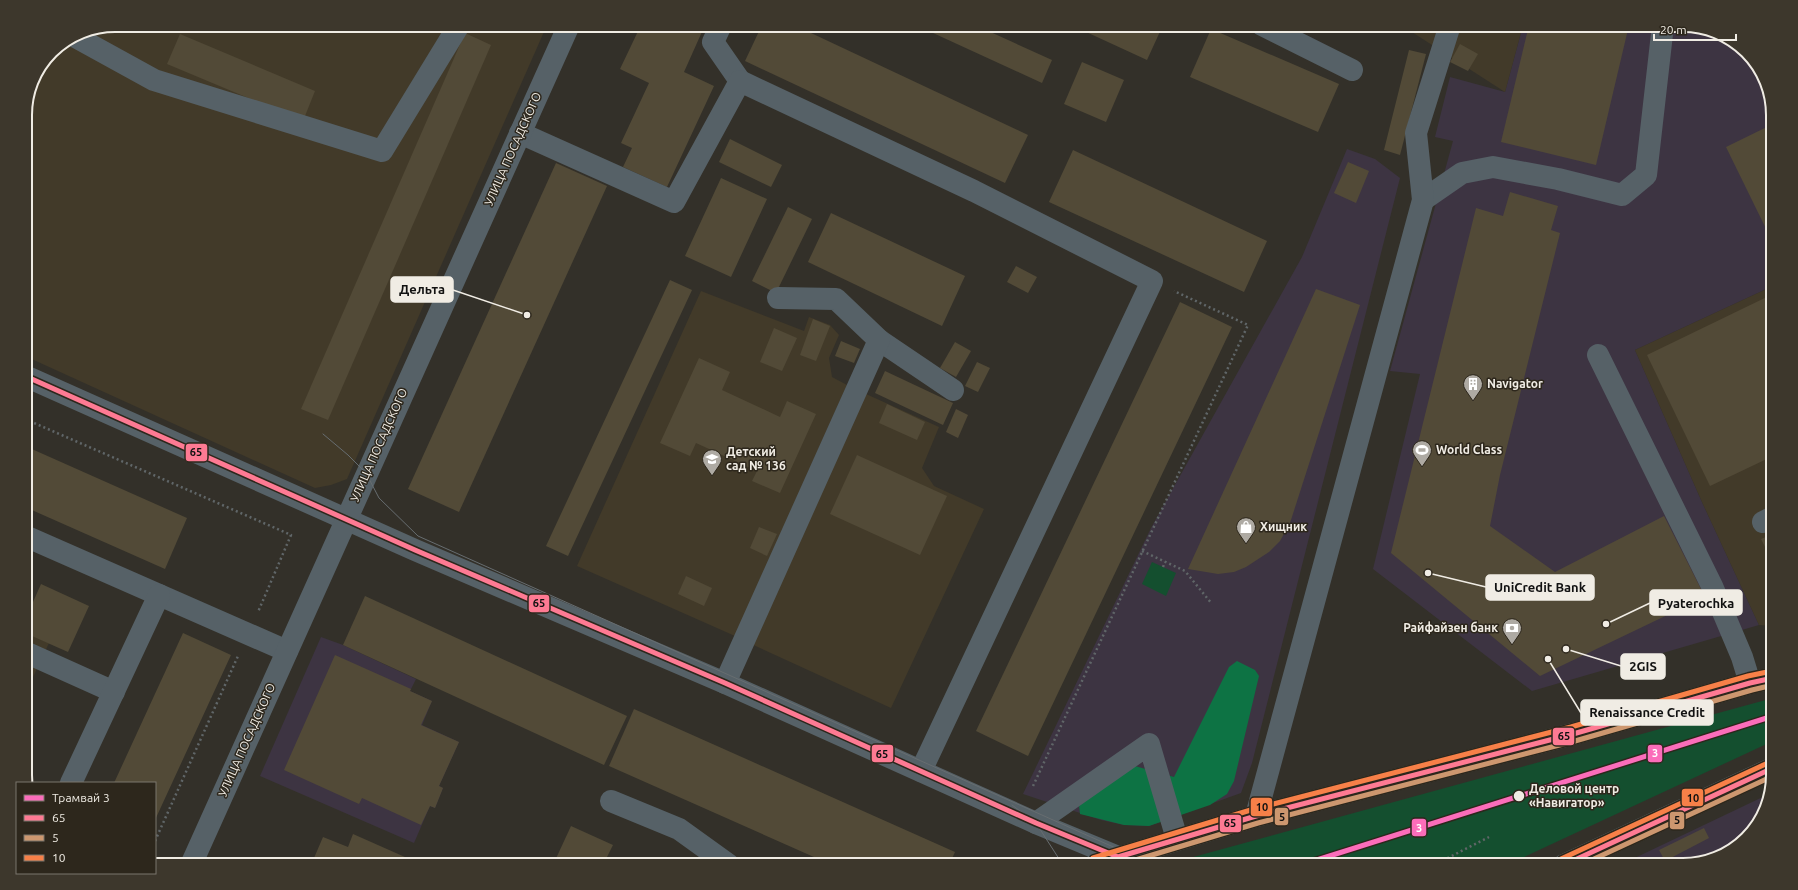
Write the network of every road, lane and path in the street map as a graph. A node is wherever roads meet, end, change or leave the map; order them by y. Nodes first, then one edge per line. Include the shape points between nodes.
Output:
1 (455, 32) edge
2 (566, 32) edge
3 (718, 32) edge
4 (1276, 32) edge
5 (1448, 32) edge
6 (1662, 32) edge
7 (80, 39) edge
8 (1352, 70) dead end
9 (740, 81) junction
10 (520, 133) junction
11 (1424, 200) junction
12 (1152, 281) junction
13 (778, 298) dead end
14 (878, 340) junction
15 (1598, 356) dead end
16 (32, 379) edge
17 (953, 390) dead end
18 (32, 422) edge
19 (346, 518) junction
20 (32, 539) edge
21 (1142, 551) junction
22 (1165, 562) junction
23 (1163, 567) dead end
24 (159, 595) junction
25 (1212, 604) dead end
26 (248, 634) junction
27 (287, 651) junction
28 (32, 655) edge
29 (1766, 680) edge
30 (725, 683) junction
31 (1750, 683) junction
32 (114, 692) junction
33 (921, 771) junction
34 (1766, 771) edge
35 (71, 782) edge
36 (1033, 786) dead end
37 (611, 801) dead end
38 (1256, 816) junction
39 (1036, 823) junction
40 (1489, 837) dead end
41 (156, 839) edge
42 (1177, 839) junction
43 (1118, 857) junction
44 (194, 858) edge
45 (719, 858) edge
46 (1115, 858) edge
47 (1448, 858) edge
48 (1579, 858) edge

1 - 7 street via 382,151 154,80
2 - 10 street, УЛИЦА ПОСАДСКОГО
3 - 9 street via 714,42
4 - 8 street
5 - 11 street via 1416,133
6 - 11 street via 1646,176 1622,195 1558,179 1493,167 1462,173
9 - 10 street via 674,202
9 - 12 street via 974,191
10 - 19 street, УЛИЦА ПОСАДСКОГО
11 - 38 street
12 - 21 path via 1248,325
12 - 33 street
13 - 14 street via 836,299
14 - 17 street
14 - 30 street
15 - 31 street via 1712,586 1742,656
16 - 19 street
18 - 26 path via 291,535
19 - 27 street, УЛИЦА ПОСАДСКОГО
19 - 30 street
20 - 24 street
21 - 22 path
21 - 36 path
22 - 23 path
22 - 25 path via 1185,571
24 - 26 street
24 - 32 street
26 - 27 street
26 - 41 path
27 - 44 street, УЛИЦА ПОСАДСКОГО
28 - 32 street
29 - 31 main road
30 - 33 street
31 - 38 main road via 1573,734
32 - 35 street
33 - 39 street
34 - 48 main road
37 - 45 street via 679,829
38 - 42 main road
39 - 42 street via 1149,744
39 - 43 street
40 - 47 path
42 - 43 main road
43 - 46 main road

